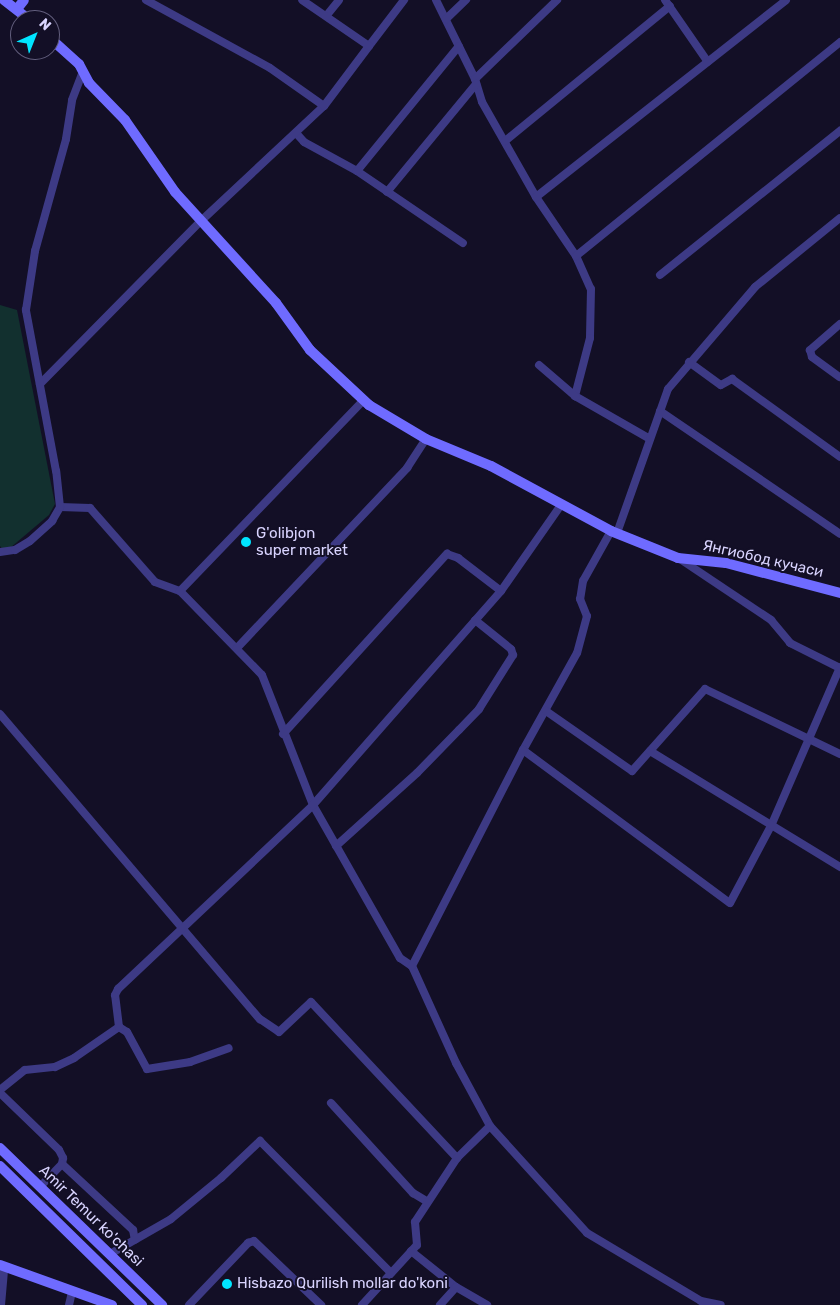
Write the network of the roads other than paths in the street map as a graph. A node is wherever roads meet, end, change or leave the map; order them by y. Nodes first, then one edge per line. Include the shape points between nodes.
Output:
1 (4, 0) edge
2 (24, 0) edge
3 (146, 0) edge
4 (302, 0) edge
5 (339, 0) edge
6 (404, 0) edge
7 (436, 0) edge
8 (466, 0) edge
9 (557, 0) edge
10 (786, 0) edge
11 (668, 3) edge
12 (17, 9) joint
13 (328, 16) junction
14 (446, 19) junction
15 (840, 42) edge
16 (369, 46) junction
17 (459, 46) junction
18 (60, 48) edge
19 (708, 62) junction
20 (83, 72) junction
21 (476, 82) junction
22 (324, 106) junction
23 (840, 131) edge
24 (296, 133) junction
25 (505, 141) junction
26 (356, 170) junction
27 (387, 192) junction
28 (536, 197) junction
29 (840, 218) edge
30 (202, 220) junction
31 (463, 243) dead end
32 (576, 256) junction
33 (660, 275) dead end
34 (840, 324) edge
35 (689, 362) junction
36 (539, 365) dead end
37 (840, 377) edge
38 (40, 384) junction
39 (575, 396) junction
40 (364, 400) junction
41 (660, 412) junction
42 (426, 439) junction
43 (650, 439) junction
44 (840, 457) edge
45 (562, 504) junction
46 (60, 507) junction
47 (614, 532) junction
48 (840, 534) edge
49 (0, 552) edge
50 (678, 558) junction
51 (180, 591) junction
52 (501, 591) junction
53 (840, 593) edge
54 (475, 620) junction
55 (237, 648) junction
56 (840, 667) edge
57 (546, 711) junction
58 (0, 714) edge
59 (284, 734) junction
60 (810, 742) junction
61 (523, 750) junction
62 (650, 751) junction
63 (840, 754) edge
64 (313, 805) junction
65 (771, 826) junction
66 (336, 846) junction
67 (840, 867) edge
68 (182, 927) junction
69 (412, 966) junction
70 (119, 1027) junction
71 (229, 1048) dead end
72 (0, 1091) edge
73 (332, 1103) dead end
74 (490, 1126) junction
75 (0, 1148) edge
76 (458, 1158) junction
77 (62, 1164) junction
78 (0, 1166) edge
79 (40, 1187) junction
80 (428, 1202) junction
81 (135, 1240) junction
82 (412, 1251) junction
83 (110, 1254) junction
84 (2, 1266) edge
85 (391, 1273) junction
86 (456, 1287) junction
87 (72, 1292) junction
88 (1, 1305) edge
89 (69, 1305) edge
90 (112, 1305) edge
91 (142, 1305) edge
92 (162, 1305) edge
93 (189, 1305) edge
94 (321, 1305) edge
95 (362, 1305) edge
96 (440, 1305) edge
97 (488, 1305) edge
98 (722, 1305) edge

1 - 12 street
2 - 12 street
3 - 22 street via 270,68
4 - 13 street
5 - 13 street
6 - 16 street
7 - 14 street
8 - 14 street
9 - 21 street
10 - 19 street
11 - 19 street
11 - 25 street
13 - 16 street
14 - 17 street
15 - 32 street
16 - 22 street
17 - 21 street
17 - 26 street
18 - 20 street, Янгиобод кучаси
19 - 28 street
20 - 30 street, Янгиобод кучаси via 125,120 175,192
20 - 38 street via 72,100 66,139 35,251 26,310
21 - 25 street via 482,102
21 - 27 street
22 - 24 street
23 - 33 street
24 - 26 street via 304,142
24 - 30 street
25 - 28 street
26 - 27 street
27 - 31 street
28 - 32 street
29 - 35 street via 755,287
30 - 38 street
30 - 40 street, Янгиобод кучаси via 276,303 310,350
32 - 39 street via 592,289 590,338
34 - 37 street via 810,350 812,357
35 - 41 street via 668,389
35 - 44 street via 721,385 732,379
36 - 39 street
38 - 46 street
39 - 43 street
40 - 42 street, Янгиобод кучаси
40 - 51 street
41 - 43 street
41 - 48 street
42 - 45 street, Янгиобод кучаси via 491,466
42 - 55 street via 407,468
43 - 47 street
45 - 47 street, Янгиобод кучаси
45 - 52 street
46 - 49 street via 52,521 30,540 15,550
46 - 51 street via 90,508 155,582
47 - 50 street, Янгиобод кучаси
47 - 57 street via 582,581 580,599 587,616 577,654
50 - 53 street, Янгиобод кучаси via 726,563
50 - 56 street, Янгиобод кучаси via 771,620 790,644
51 - 55 street
52 - 54 street
52 - 59 street via 458,558 447,554
54 - 64 street
54 - 66 street via 511,649 513,656 479,709 417,773
55 - 59 street via 262,675
56 - 60 street
57 - 61 street
57 - 62 street via 632,771
58 - 68 street
59 - 64 street
60 - 62 street via 705,689
60 - 63 street
60 - 65 street
61 - 65 street via 730,903
61 - 69 street
62 - 65 street
64 - 66 street
64 - 68 street
65 - 67 street
66 - 69 street via 400,958
68 - 70 street via 118,989 115,995 121,1021
68 - 76 street via 260,1019 279,1032 311,1002
69 - 74 street via 456,1063
70 - 71 street via 127,1032 147,1069 190,1062
70 - 72 street via 56,1067 25,1070
72 - 77 street via 59,1150
73 - 80 street via 413,1194
74 - 76 street
74 - 98 street via 587,1233 701,1301
75 - 79 street, Amir Temur ko'chasi
76 - 80 street
77 - 79 street
77 - 81 street via 133,1230
78 - 91 street, Amir Temur ko'chasi
79 - 83 street, Amir Temur ko'chasi
80 - 82 street via 415,1222 417,1245
81 - 83 street
81 - 85 street via 195,1201 255,1145 263,1142
82 - 85 street
82 - 86 street
83 - 92 street, Amir Temur ko'chasi
84 - 87 street
84 - 88 street
85 - 95 street
86 - 96 street
86 - 97 street
87 - 89 street
87 - 90 street
93 - 94 street via 248,1243 254,1241

